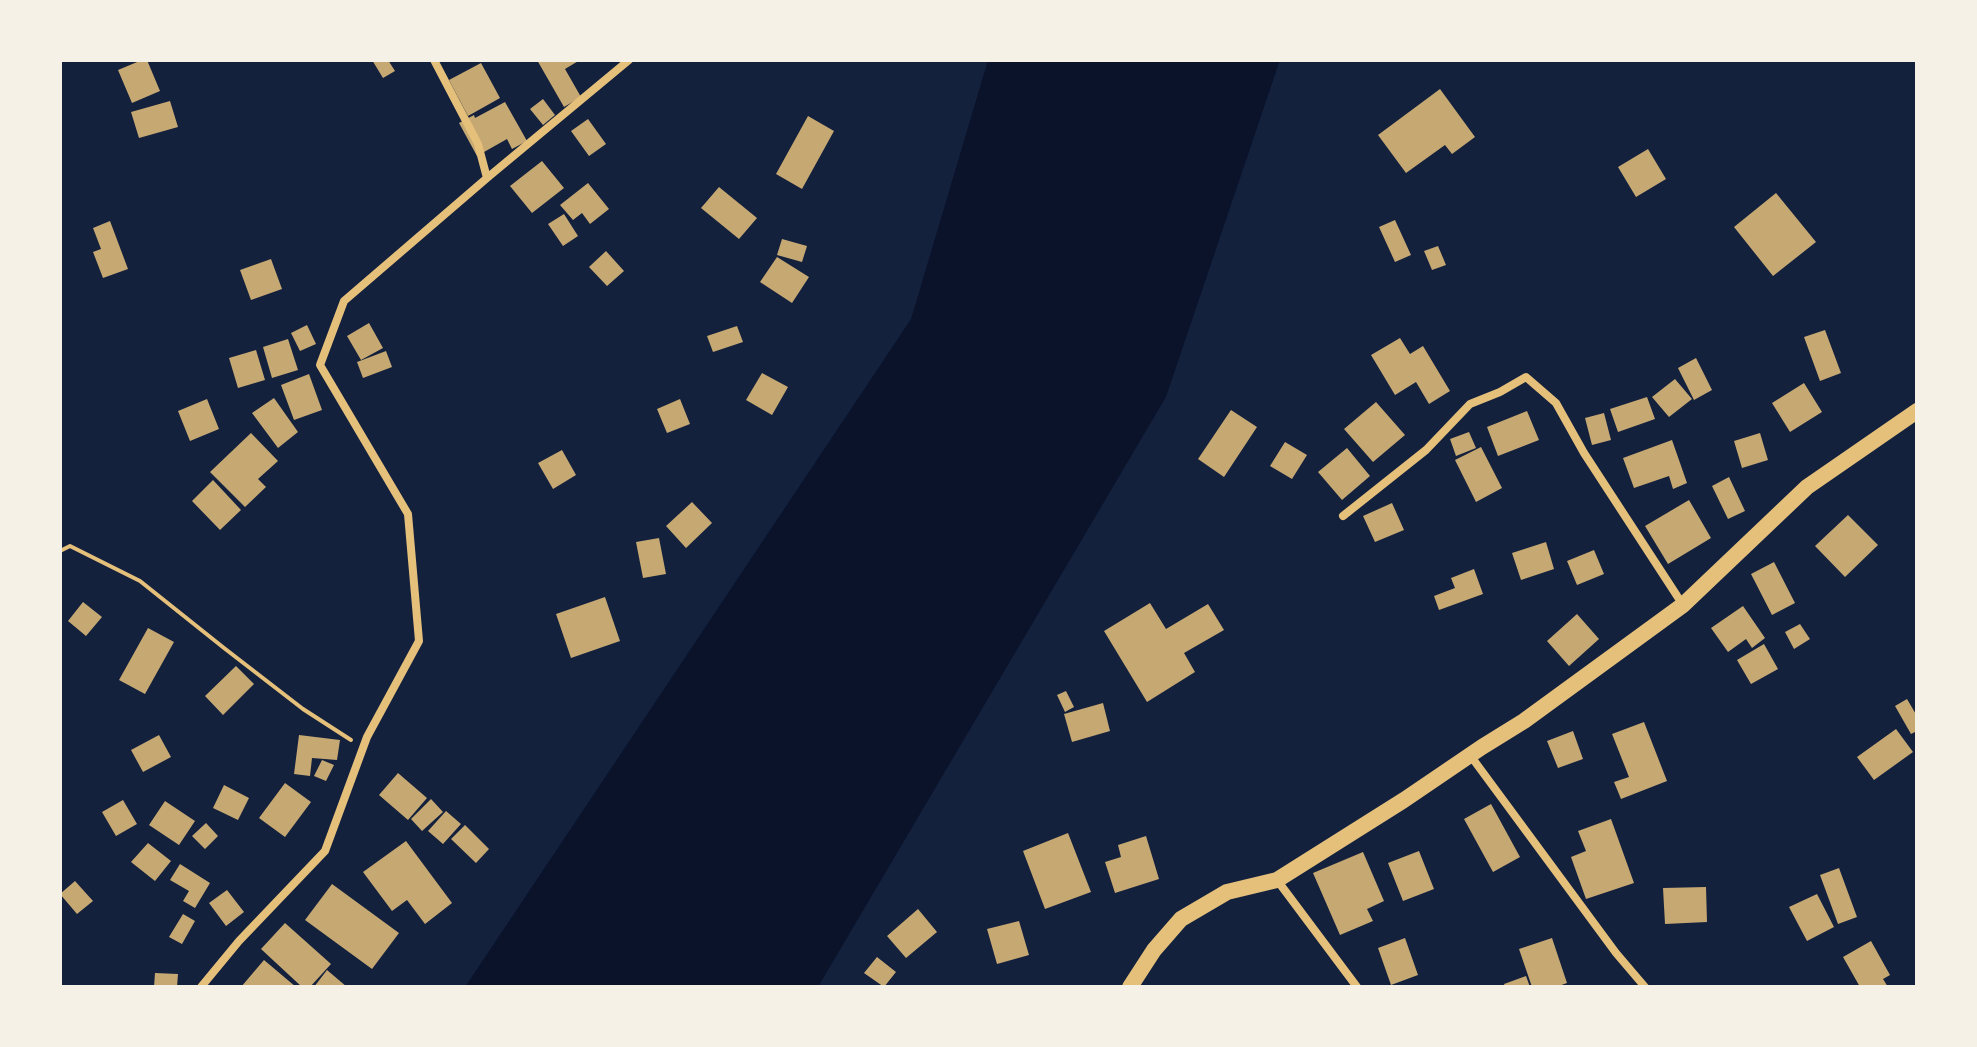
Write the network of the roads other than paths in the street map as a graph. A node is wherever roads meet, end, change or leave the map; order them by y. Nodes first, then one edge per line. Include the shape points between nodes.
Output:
1 (434, 60) edge
2 (629, 60) edge
3 (487, 178) junction
4 (1917, 411) edge
5 (1343, 516) dead end
6 (1683, 605) junction
7 (1470, 755) junction
8 (1277, 880) junction
9 (201, 987) edge
10 (1130, 987) edge
11 (1357, 987) edge
12 (1645, 987) edge

1 - 3 street via 478,144
2 - 3 street
3 - 9 street via 344,301 320,365 408,514 419,641 367,737 325,851
4 - 6 main road via 1807,487
5 - 6 street via 1426,450 1470,404 1526,377 1556,403
6 - 7 main road
7 - 8 main road
7 - 12 street
8 - 10 main road via 1227,892 1181,919
8 - 11 street

